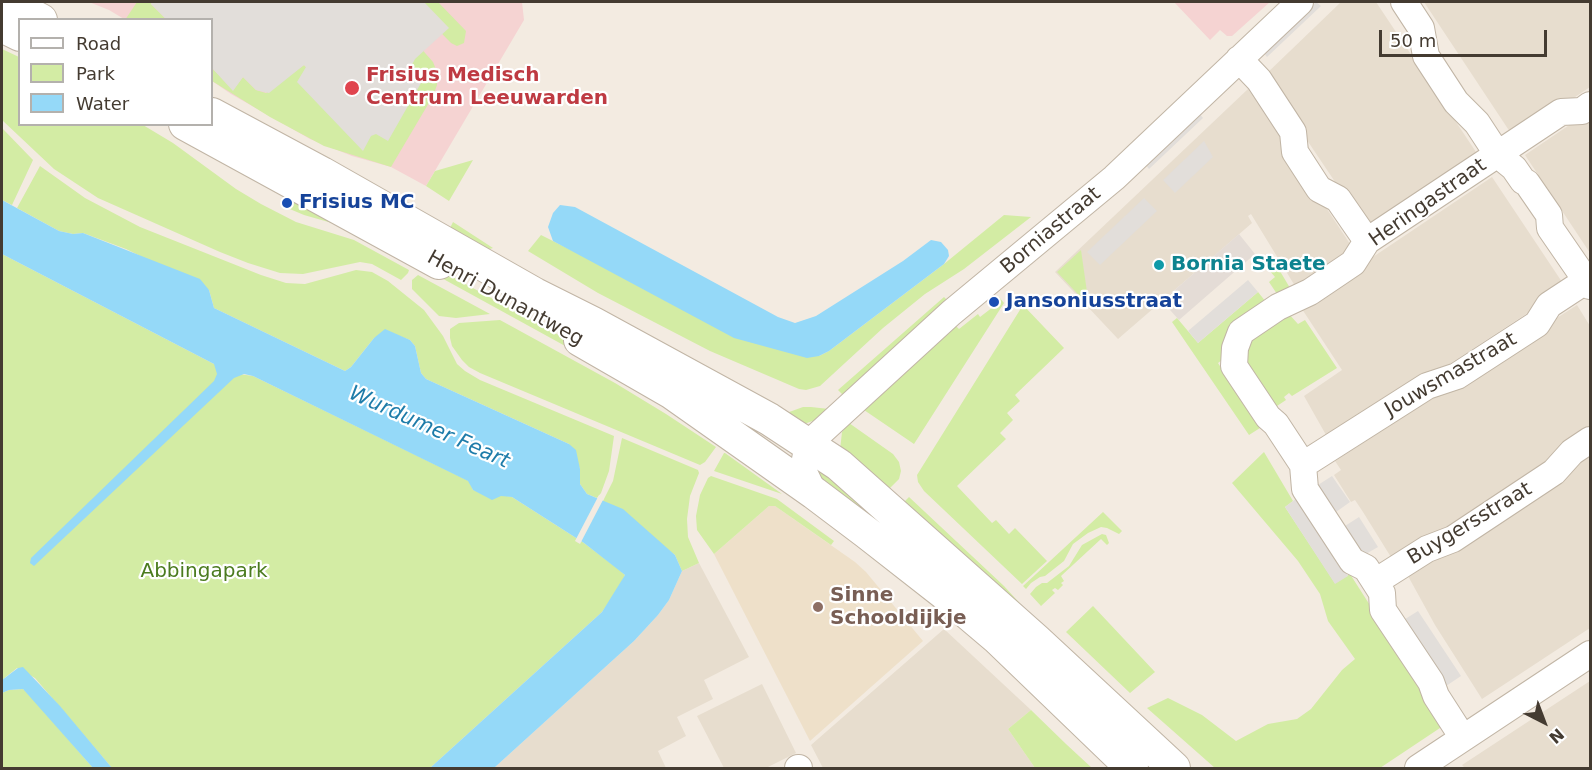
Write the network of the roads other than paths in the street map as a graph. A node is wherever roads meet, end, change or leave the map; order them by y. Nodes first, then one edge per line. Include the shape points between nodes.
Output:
1 (7, 2) edge
2 (1300, 2) edge
3 (1404, 2) edge
4 (37, 18) edge
5 (2, 26) edge
6 (18, 34) edge
7 (1239, 59) junction
8 (1590, 105) edge
9 (213, 115) edge
10 (189, 126) edge
11 (1498, 155) junction
12 (1367, 242) junction
13 (1589, 282) edge
14 (1590, 440) edge
15 (808, 444) junction
16 (1303, 465) junction
17 (814, 493) junction
18 (1375, 582) junction
19 (1590, 654) edge
20 (1463, 738) junction
21 (1132, 768) edge
22 (1174, 768) edge
23 (1418, 768) edge

1 - 4 street
2 - 7 street, Borniastraat
3 - 11 street via 1421,28 1426,56
5 - 6 street
7 - 12 street via 1259,80 1293,132 1295,152 1319,189 1338,199
7 - 15 street, Borniastraat via 1106,186 951,313
8 - 11 street, Heringastraat via 1582,111 1561,112
9 - 15 street, Henri Dunantweg via 535,294 699,380
10 - 17 street, Henri Dunantweg via 672,393
11 - 12 street, Heringastraat
11 - 13 street via 1527,183 1549,216 1550,228
12 - 16 street, Heringastraat via 1353,263 1241,332 1234,348 1234,366
13 - 16 street, Jouwsmastraat via 1549,305 1538,324 1457,376 1427,386
14 - 18 street, Buygersstraat via 1554,472 1481,521
15 - 17 street via 803,470
15 - 22 street via 891,510
16 - 18 street via 1305,489 1352,561 1366,568
17 - 21 street via 997,638
18 - 20 street via 1382,593 1383,610
19 - 20 street
20 - 23 street

